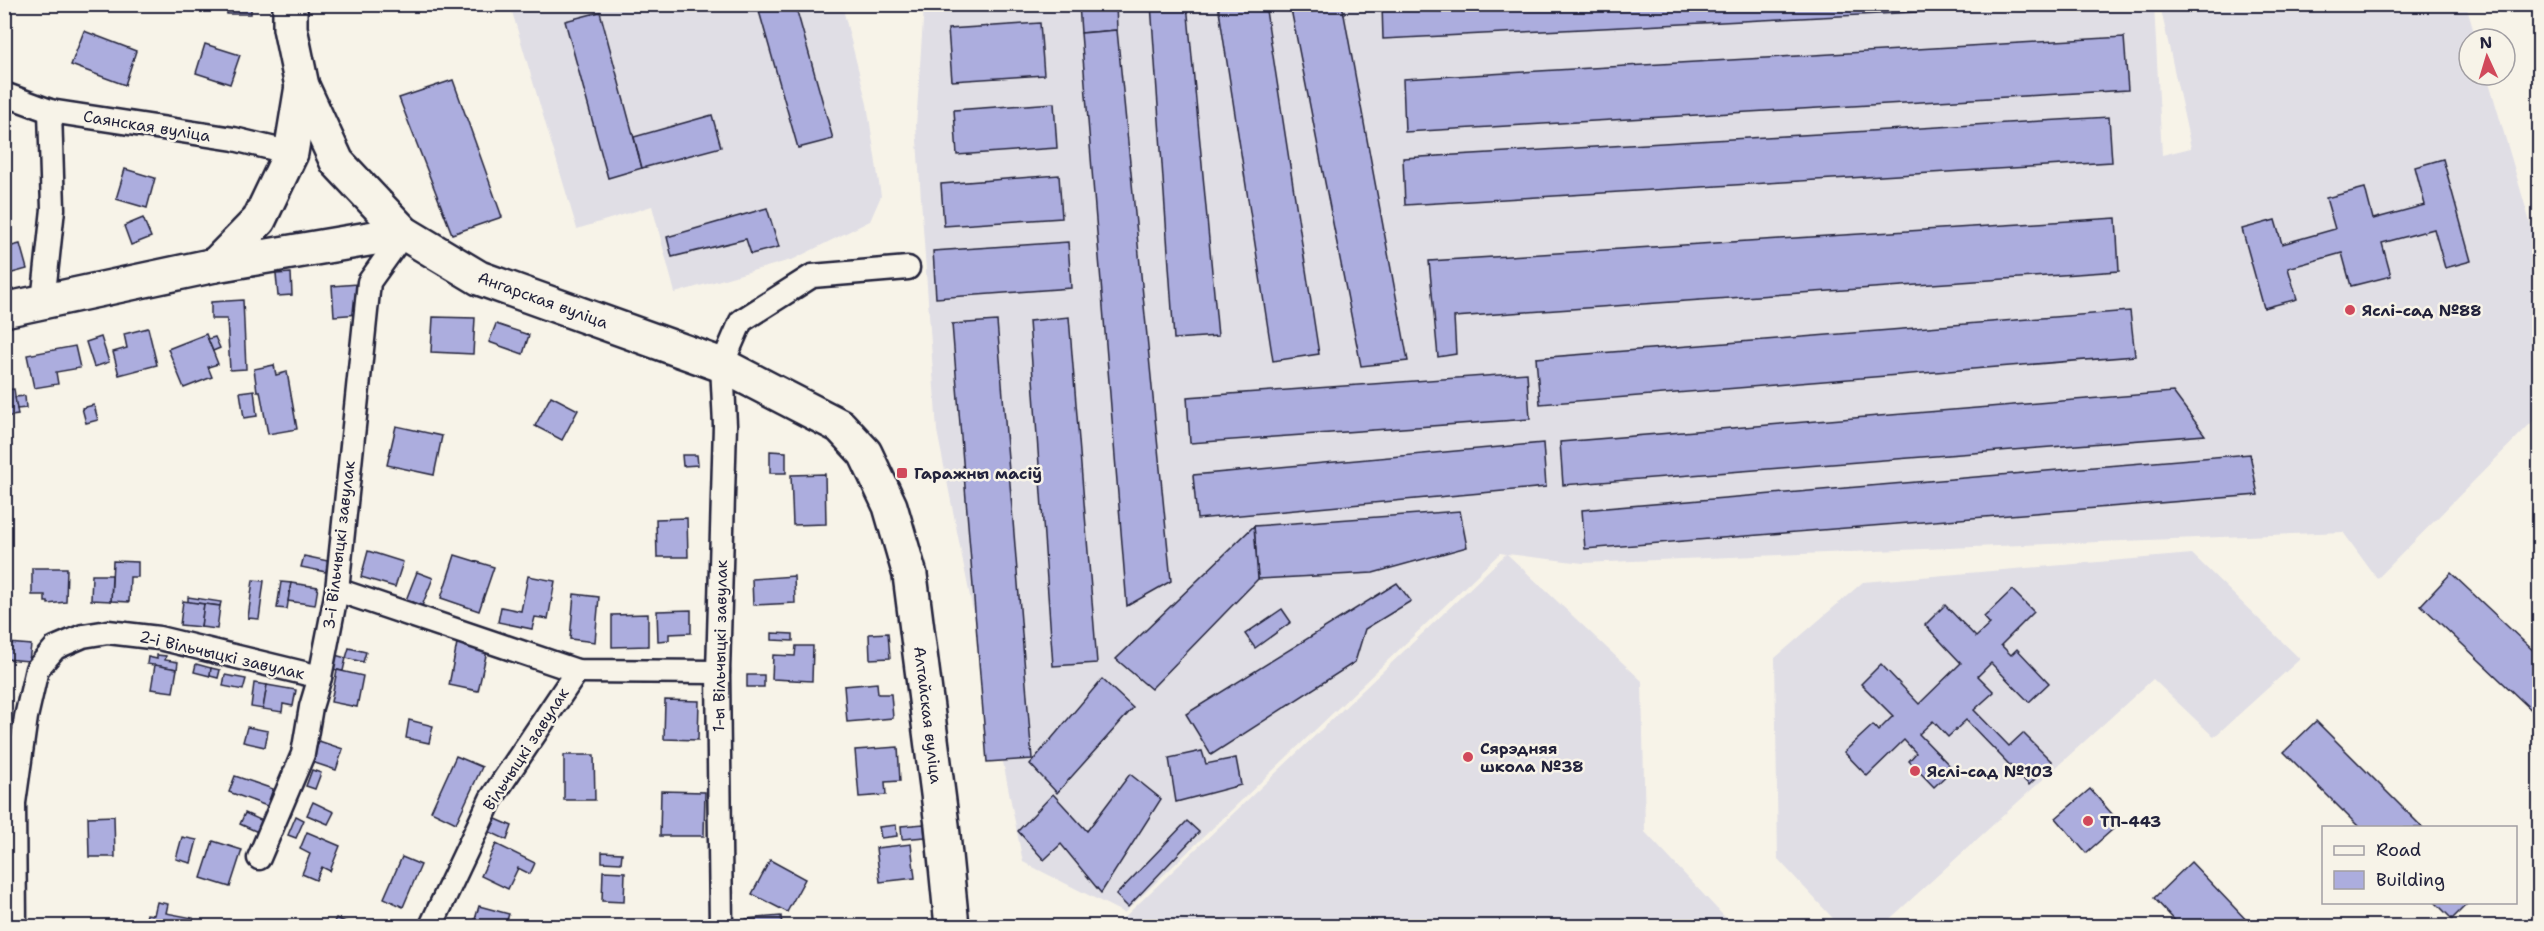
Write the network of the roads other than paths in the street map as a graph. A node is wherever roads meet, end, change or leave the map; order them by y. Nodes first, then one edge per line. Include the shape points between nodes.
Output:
1 (290, 4) edge
2 (302, 86) junction
3 (4, 94) edge
4 (50, 111) junction
5 (291, 153) junction
6 (404, 233) junction
7 (215, 265) junction
8 (908, 268) dead end
9 (43, 302) junction
10 (4, 310) edge
11 (722, 365) junction
12 (890, 506) joint
13 (337, 590) junction
14 (577, 671) junction
15 (718, 672) junction
16 (320, 677) junction
17 (259, 858) dead end
18 (15, 927) edge
19 (431, 927) edge
20 (721, 927) edge
21 (952, 927) edge

1 - 2 main road via 290,28
2 - 5 main road
2 - 6 main road via 337,162
3 - 4 street, Саянская вуліца
4 - 5 street, Саянская вуліца via 234,140
4 - 9 street via 53,209
5 - 7 main road via 259,220
6 - 7 main road
6 - 11 main road, Ангарская вуліца via 479,278
6 - 13 street, 3-і Вільчыцкі завулак via 369,282
7 - 9 main road
8 - 11 street via 812,276 741,321
9 - 10 main road
11 - 12 main road, Ангарская вуліца via 840,426 865,453
11 - 15 street, 1-ы Вільчыцкі завулак via 725,425
12 - 21 main road, Алтайская вуліца via 910,575
13 - 14 street
13 - 16 street, 3-і Вільчыцкі завулак
14 - 15 street
14 - 19 street, Вільчыцкі завулак via 491,799
15 - 20 street, 1-ы Вільчыцкі завулак
16 - 17 street, 3-і Вільчыцкі завулак via 303,754
16 - 18 street, 2-і Вільчыцкі завулак via 132,634 83,636 55,648 37,669 26,717 14,803

